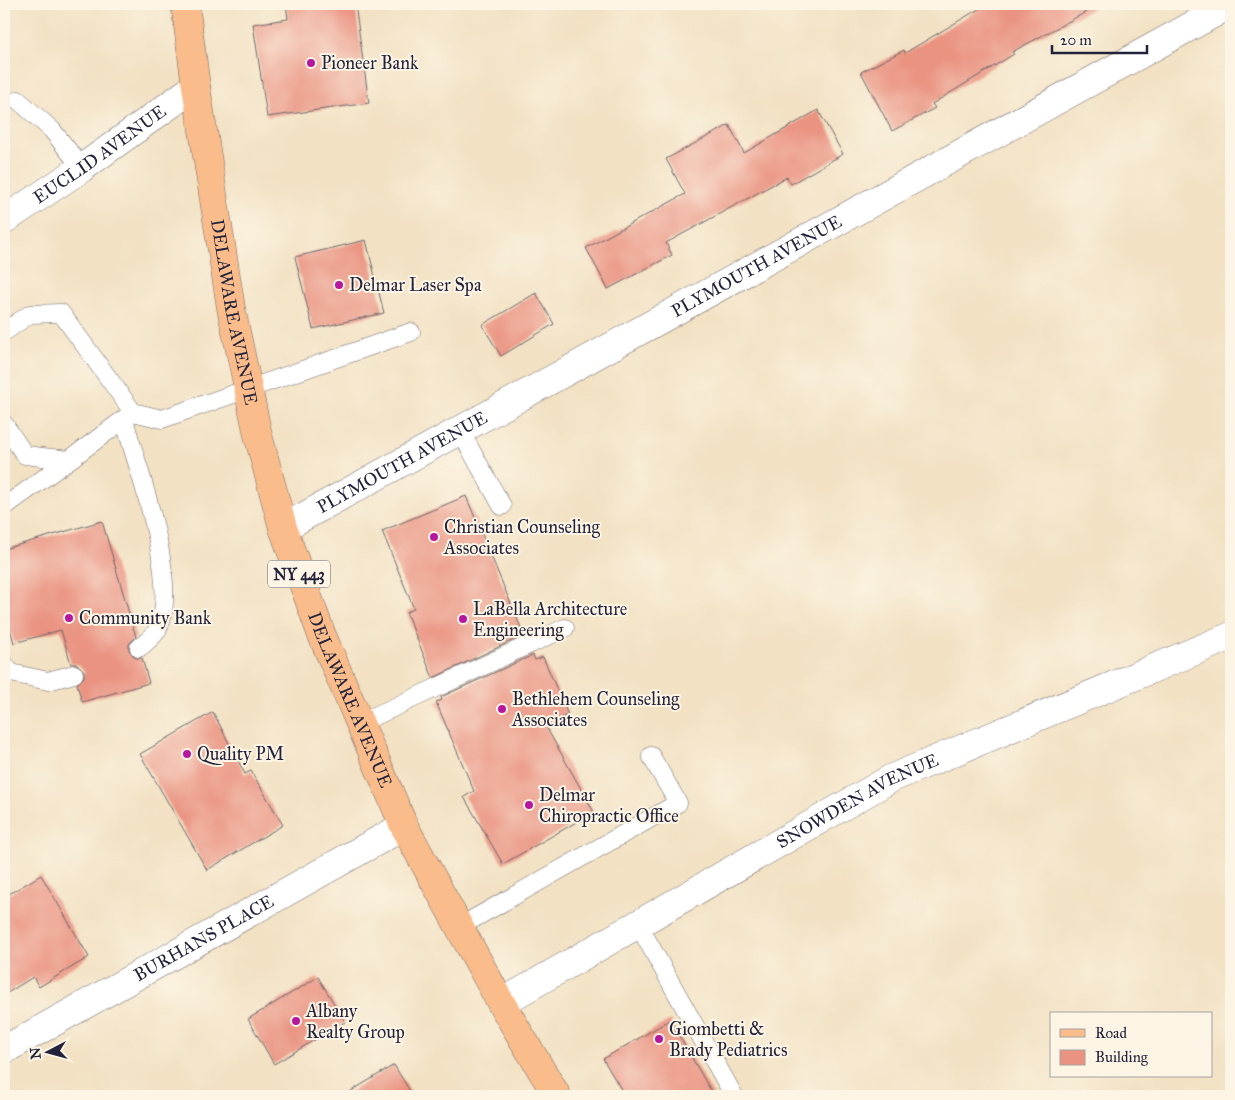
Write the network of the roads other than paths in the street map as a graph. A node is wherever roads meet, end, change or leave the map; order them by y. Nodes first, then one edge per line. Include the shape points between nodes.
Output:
1 (185, 4) edge
2 (1231, 4) edge
3 (196, 86) junction
4 (18, 100) dead end
5 (82, 168) junction
6 (4, 220) edge
7 (4, 332) edge
8 (411, 332) dead end
9 (248, 387) junction
10 (129, 416) junction
11 (4, 424) edge
12 (460, 429) junction
13 (69, 460) junction
14 (502, 506) dead end
15 (4, 507) edge
16 (283, 528) junction
17 (565, 628) dead end
18 (1231, 636) edge
19 (139, 648) dead end
20 (4, 664) edge
21 (74, 674) dead end
22 (360, 724) junction
23 (651, 756) dead end
24 (404, 826) junction
25 (638, 924) junction
26 (459, 926) junction
27 (501, 1003) junction
28 (4, 1050) edge
29 (557, 1096) edge
30 (734, 1096) edge

1 - 3 main road, DELAWARE AVENUE / NY 443
2 - 12 street, PLYMOUTH AVENUE
3 - 5 street, EUCLID AVENUE
3 - 9 main road, DELAWARE AVENUE / NY 443 via 231,308
4 - 5 lane via 52,130
5 - 6 street, EUCLID AVENUE
7 - 10 lane via 30,314 61,313
8 - 9 lane
9 - 10 lane via 162,419
9 - 16 main road, DELAWARE AVENUE / NY 443
10 - 13 lane
10 - 19 lane via 162,557 165,604 156,632
11 - 13 lane via 26,454
12 - 14 lane
12 - 16 street, PLYMOUTH AVENUE
13 - 15 lane
16 - 22 main road, DELAWARE AVENUE / NY 443 via 321,633
17 - 22 lane
18 - 25 street, SNOWDEN AVENUE via 892,778
20 - 21 lane via 11,673 48,681
22 - 24 main road, DELAWARE AVENUE / NY 443
23 - 26 lane via 678,803
24 - 26 main road, DELAWARE AVENUE / NY 443
24 - 28 street, BURHANS PLACE
25 - 27 street, SNOWDEN AVENUE
25 - 30 lane
26 - 27 main road, DELAWARE AVENUE / NY 443
27 - 29 main road, DELAWARE AVENUE / NY 443

